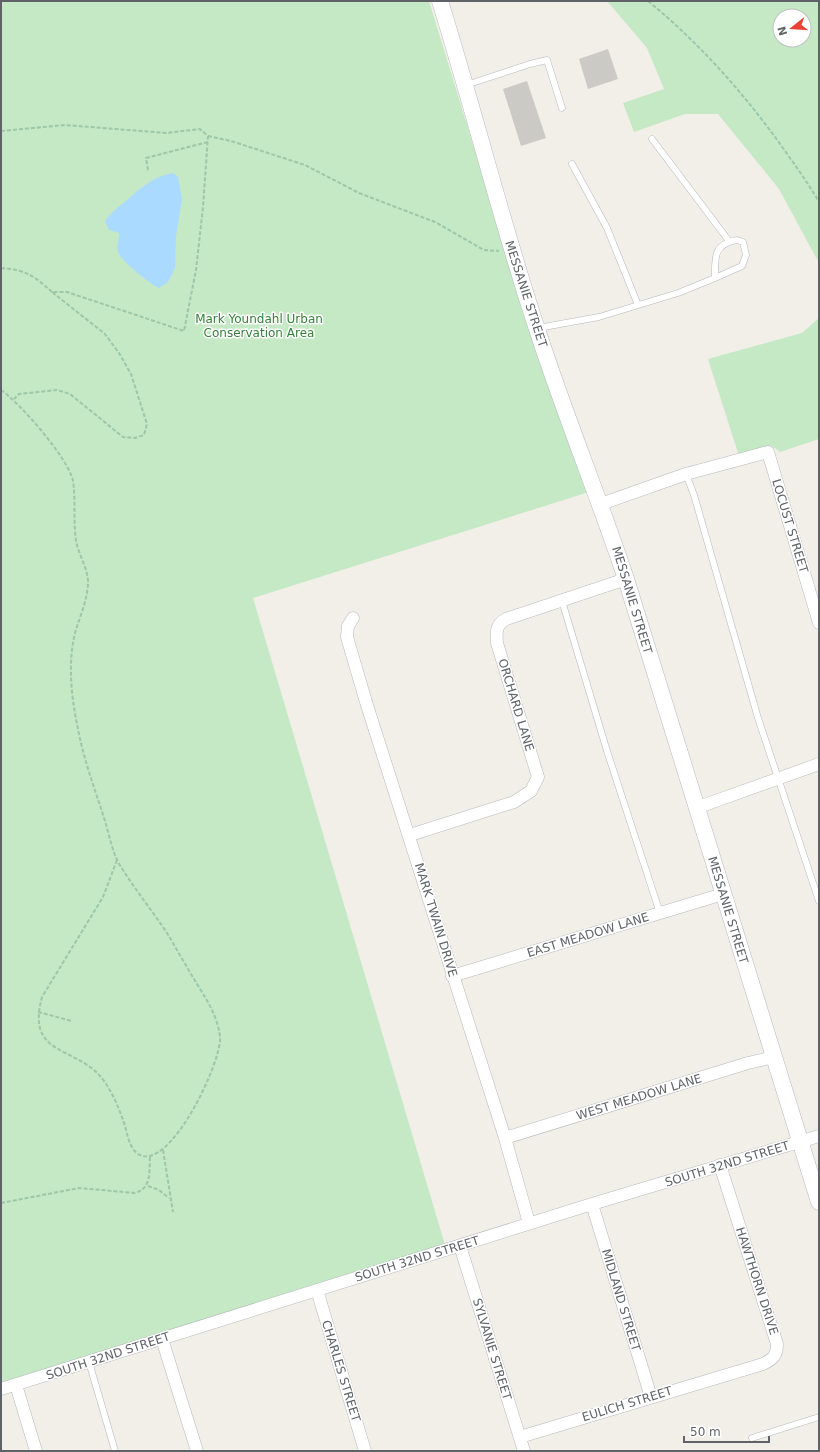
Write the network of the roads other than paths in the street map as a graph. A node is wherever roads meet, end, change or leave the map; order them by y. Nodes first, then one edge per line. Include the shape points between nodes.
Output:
1 (440, 1) edge
2 (464, 86) junction
3 (562, 108) dead end
4 (652, 139) dead end
5 (572, 164) dead end
6 (729, 241) junction
7 (715, 278) junction
8 (638, 305) junction
9 (536, 328) junction
10 (686, 474) junction
11 (601, 504) junction
12 (626, 579) junction
13 (562, 601) junction
14 (353, 618) dead end
15 (819, 623) edge
16 (819, 764) edge
17 (778, 778) junction
18 (696, 808) junction
19 (410, 835) junction
20 (723, 894) junction
21 (819, 901) edge
22 (660, 913) junction
23 (452, 976) junction
24 (774, 1057) junction
25 (819, 1136) edge
26 (505, 1138) junction
27 (801, 1142) junction
28 (720, 1165) junction
29 (819, 1202) edge
30 (592, 1204) junction
31 (529, 1224) junction
32 (460, 1246) junction
33 (317, 1290) junction
34 (162, 1339) junction
35 (89, 1362) junction
36 (735, 1372) joint
37 (16, 1385) junction
38 (1, 1390) edge
39 (651, 1397) junction
40 (819, 1417) edge
41 (520, 1437) junction
42 (752, 1438) dead end
43 (36, 1451) edge
44 (115, 1451) edge
45 (197, 1451) edge
46 (365, 1451) edge
47 (524, 1451) edge

1 - 2 street, MESSANIE STREET
2 - 3 lane via 547,60
2 - 9 street, MESSANIE STREET
4 - 6 lane
5 - 8 lane via 607,228
6 - 7 lane via 718,250 715,258
6 - 7 lane via 743,242 746,255 742,266
7 - 8 lane
8 - 9 lane via 599,317
9 - 11 street, MESSANIE STREET
10 - 11 street
10 - 15 street, LOCUST STREET via 768,452
10 - 17 lane
11 - 12 street, MESSANIE STREET
12 - 13 street, ORCHARD LANE
12 - 18 street, MESSANIE STREET
13 - 19 street, ORCHARD LANE via 506,619 498,624 496,631 497,643 538,777 531,791 514,802
13 - 22 lane via 607,751
14 - 19 street, MARK TWAIN DRIVE via 348,626 347,637
16 - 17 street
17 - 18 street
17 - 21 lane
18 - 20 street, MESSANIE STREET
19 - 23 street, MARK TWAIN DRIVE
20 - 22 street, EAST MEADOW LANE
20 - 24 street, MESSANIE STREET
22 - 23 street, EAST MEADOW LANE
23 - 26 street, MARK TWAIN DRIVE
24 - 26 street, WEST MEADOW LANE
24 - 27 street, MESSANIE STREET
25 - 27 street, SOUTH 32ND STREET
26 - 31 street, MARK TWAIN DRIVE
27 - 28 street, SOUTH 32ND STREET
27 - 29 street, MESSANIE STREET
28 - 30 street, SOUTH 32ND STREET
28 - 36 street, HAWTHORN DRIVE via 778,1344 777,1354 770,1361
30 - 31 street, SOUTH 32ND STREET
30 - 39 street, MIDLAND STREET
31 - 32 street, SOUTH 32ND STREET
32 - 33 street, SOUTH 32ND STREET
32 - 41 street, SYLVANIE STREET
33 - 34 street, SOUTH 32ND STREET
33 - 46 street, CHARLES STREET
34 - 35 street, SOUTH 32ND STREET
34 - 45 street
35 - 37 street, SOUTH 32ND STREET
35 - 44 lane
36 - 39 street, EULICH STREET
37 - 38 street, SOUTH 32ND STREET
37 - 43 street
39 - 41 street, EULICH STREET
40 - 42 lane
41 - 47 street, SYLVANIE STREET

